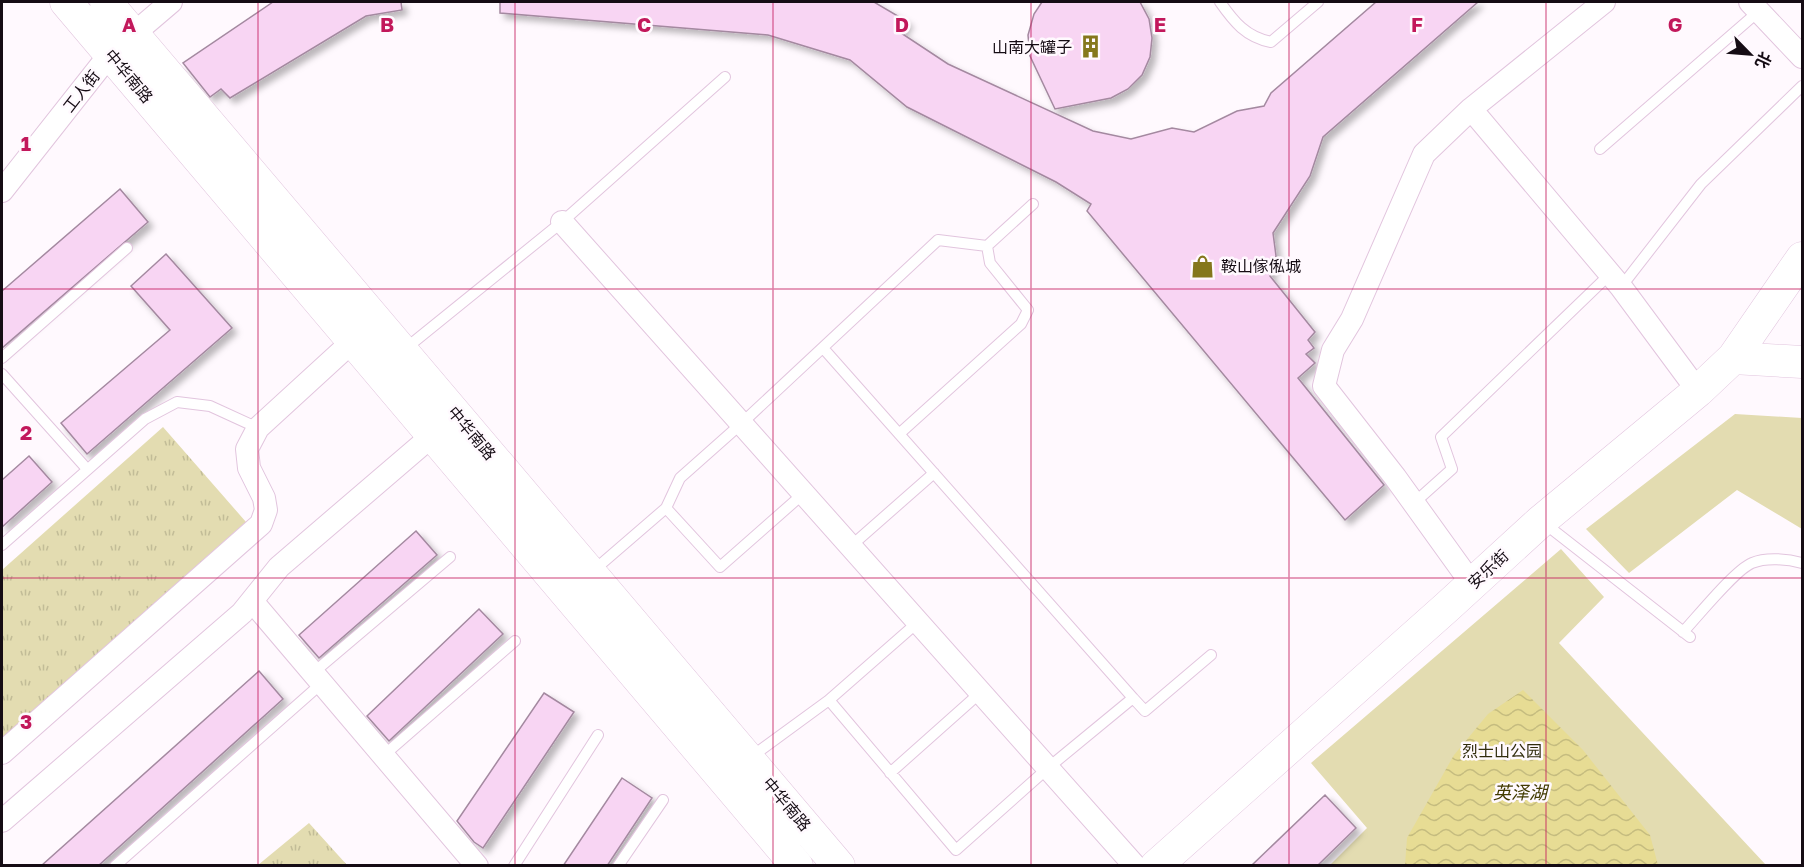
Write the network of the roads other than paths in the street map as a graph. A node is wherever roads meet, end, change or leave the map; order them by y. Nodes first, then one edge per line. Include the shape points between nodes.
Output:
1 (66, 2) edge
2 (106, 2) edge
3 (171, 2) edge
4 (1220, 2) edge
5 (1318, 2) edge
6 (1604, 2) edge
7 (1755, 6) edge
8 (134, 34) junction
9 (1797, 47) edge
10 (110, 54) junction
11 (725, 77) dead end
12 (1803, 86) edge
13 (1471, 109) junction
14 (1600, 149) dead end
15 (2, 192) edge
16 (1034, 204) dead end
17 (561, 222) junction
18 (987, 246) junction
19 (127, 248) dead end
20 (1803, 258) edge
21 (1616, 280) junction
22 (354, 341) junction
23 (823, 348) junction
24 (403, 351) junction
25 (2, 358) edge
26 (1733, 358) junction
27 (1803, 362) edge
28 (2, 376) edge
29 (1698, 391) junction
30 (742, 423) junction
31 (258, 428) junction
32 (899, 434) junction
33 (433, 435) junction
34 (87, 469) junction
35 (934, 473) junction
36 (804, 493) junction
37 (1414, 503) junction
38 (666, 508) junction
39 (1541, 521) junction
40 (2, 545) edge
41 (852, 546) junction
42 (450, 557) dead end
43 (1803, 563) edge
44 (591, 573) junction
45 (1472, 584) junction
46 (252, 601) junction
47 (918, 622) junction
48 (515, 641) dead end
49 (1210, 655) dead end
50 (317, 678) junction
51 (981, 693) junction
52 (1133, 698) junction
53 (829, 700) junction
54 (598, 735) dead end
55 (2, 753) edge
56 (384, 756) junction
57 (748, 759) junction
58 (1048, 768) junction
59 (890, 773) junction
60 (663, 800) dead end
61 (2, 821) edge
62 (115, 866) edge
63 (477, 866) edge
64 (514, 866) edge
65 (618, 866) edge
66 (797, 866) edge
67 (839, 866) edge
68 (1135, 866) edge
69 (1156, 866) edge

1 - 10 main road, 中华南路
2 - 8 main road, 中华南路
3 - 8 street, 工人街
4 - 5 lane via 1254,38 1271,42
6 - 13 street
7 - 9 street
7 - 14 lane
8 - 10 street, 工人街
8 - 24 main road, 中华南路
10 - 15 street, 工人街
10 - 22 main road, 中华南路
11 - 17 lane
12 - 21 lane via 1701,184
13 - 21 street
13 - 37 street via 1424,154 1352,319 1333,350 1324,386
16 - 18 lane
17 - 24 lane
17 - 30 street
18 - 23 lane via 938,240
18 - 32 lane via 990,263 1028,310 1021,324
19 - 25 lane
20 - 26 main road, 安乐街
21 - 29 street
21 - 37 lane via 1441,437 1452,469
22 - 31 street
22 - 33 main road, 中华南路
23 - 30 lane
23 - 32 lane
24 - 44 main road, 中华南路
26 - 27 main road
26 - 29 main road, 安乐街
28 - 34 lane
29 - 39 main road, 安乐街
30 - 36 street
30 - 38 lane via 680,478
31 - 34 lane via 210,406 177,402 145,419
31 - 55 street via 247,449 249,468 264,498 266,510 261,524
32 - 35 lane
33 - 46 street via 279,567
33 - 66 main road, 中华南路
34 - 40 lane
35 - 41 lane
35 - 52 lane
36 - 38 lane via 720,567
36 - 41 street
37 - 45 street
38 - 44 lane
39 - 43 lane via 1687,634 1739,571 1752,562 1771,559
39 - 45 main road, 安乐街
41 - 47 street
42 - 50 lane
44 - 57 main road, 中华南路
45 - 69 main road, 安乐街
46 - 50 street
46 - 61 street via 234,621
47 - 51 street
47 - 53 lane
48 - 56 lane
49 - 52 lane via 1145,711
50 - 56 street
50 - 62 lane
51 - 58 street
51 - 59 lane
52 - 58 lane
53 - 57 lane
53 - 59 lane
54 - 64 lane
56 - 63 street
57 - 67 main road, 中华南路
58 - 59 lane via 956,850
58 - 68 street
60 - 65 lane

